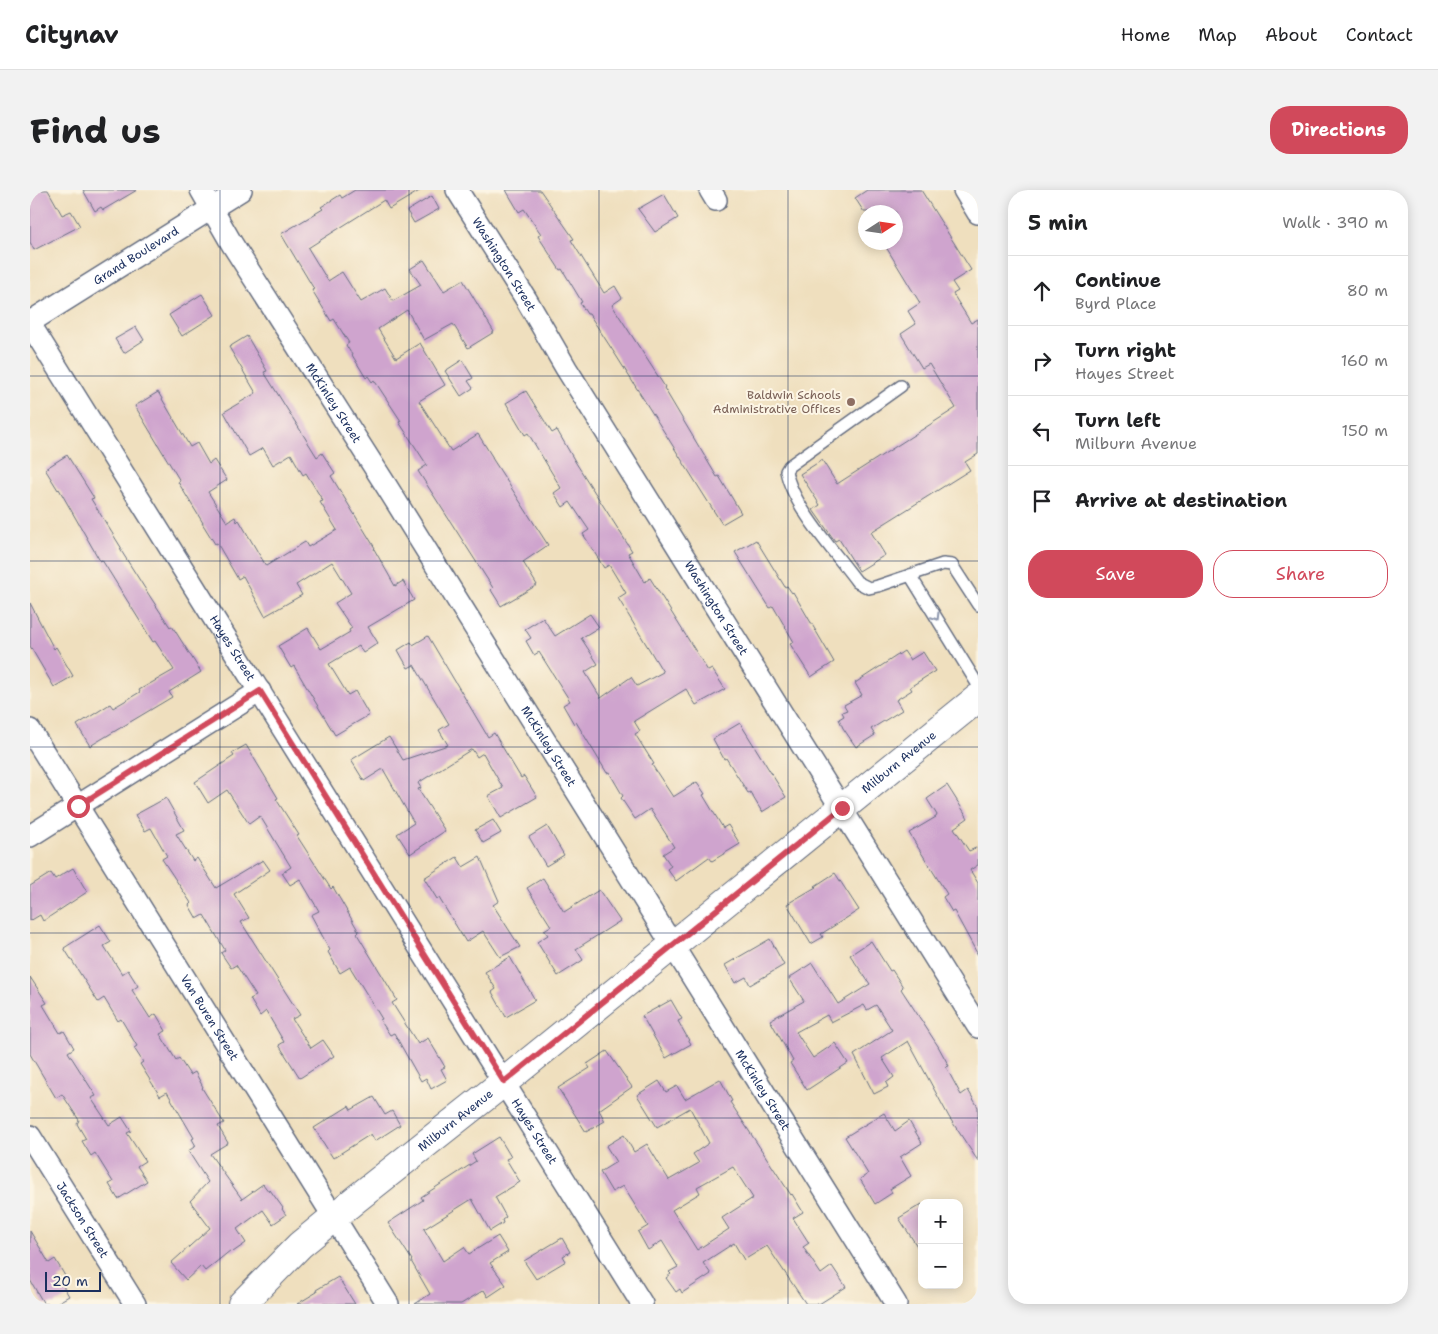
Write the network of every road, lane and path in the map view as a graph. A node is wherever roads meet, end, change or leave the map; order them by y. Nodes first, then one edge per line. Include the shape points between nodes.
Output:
1 (201, 190) edge
2 (241, 190) edge
3 (457, 190) edge
4 (964, 190) edge
5 (212, 208) junction
6 (978, 213) edge
7 (30, 323) edge
8 (901, 386) dead end
9 (910, 575) junction
10 (978, 605) edge
11 (978, 685) edge
12 (260, 691) junction
13 (978, 698) edge
14 (30, 730) edge
15 (78, 806) junction
16 (842, 808) junction
17 (30, 836) edge
18 (672, 946) junction
19 (978, 1027) edge
20 (504, 1082) junction
21 (30, 1136) edge
22 (335, 1218) junction
23 (135, 1304) edge
24 (242, 1304) edge
25 (388, 1304) edge
26 (642, 1304) edge
27 (896, 1304) edge

1 - 5 street, McKinley Street
2 - 5 street, Grand Boulevard
3 - 16 street, Washington Street
4 - 6 street
5 - 7 street, Grand Boulevard
5 - 18 street, McKinley Street
7 - 12 street, Hayes Street
8 - 9 lane via 796,460 786,471 788,482 803,510 857,582 869,588
9 - 10 lane via 943,564 952,565
9 -> 11 lane
12 - 15 street
12 - 20 street, Hayes Street
13 - 16 main road, Milburn Avenue
14 - 15 street, Van Buren Street
15 - 17 street
15 - 22 street, Van Buren Street
16 - 18 main road, Milburn Avenue
16 - 19 street, Washington Street
18 - 20 main road, Milburn Avenue
18 - 27 street, McKinley Street
20 - 22 main road, Milburn Avenue
20 - 26 street, Hayes Street
21 - 23 street, Jackson Street
22 - 24 main road, Milburn Avenue via 300,1245
22 - 25 street, Van Buren Street

